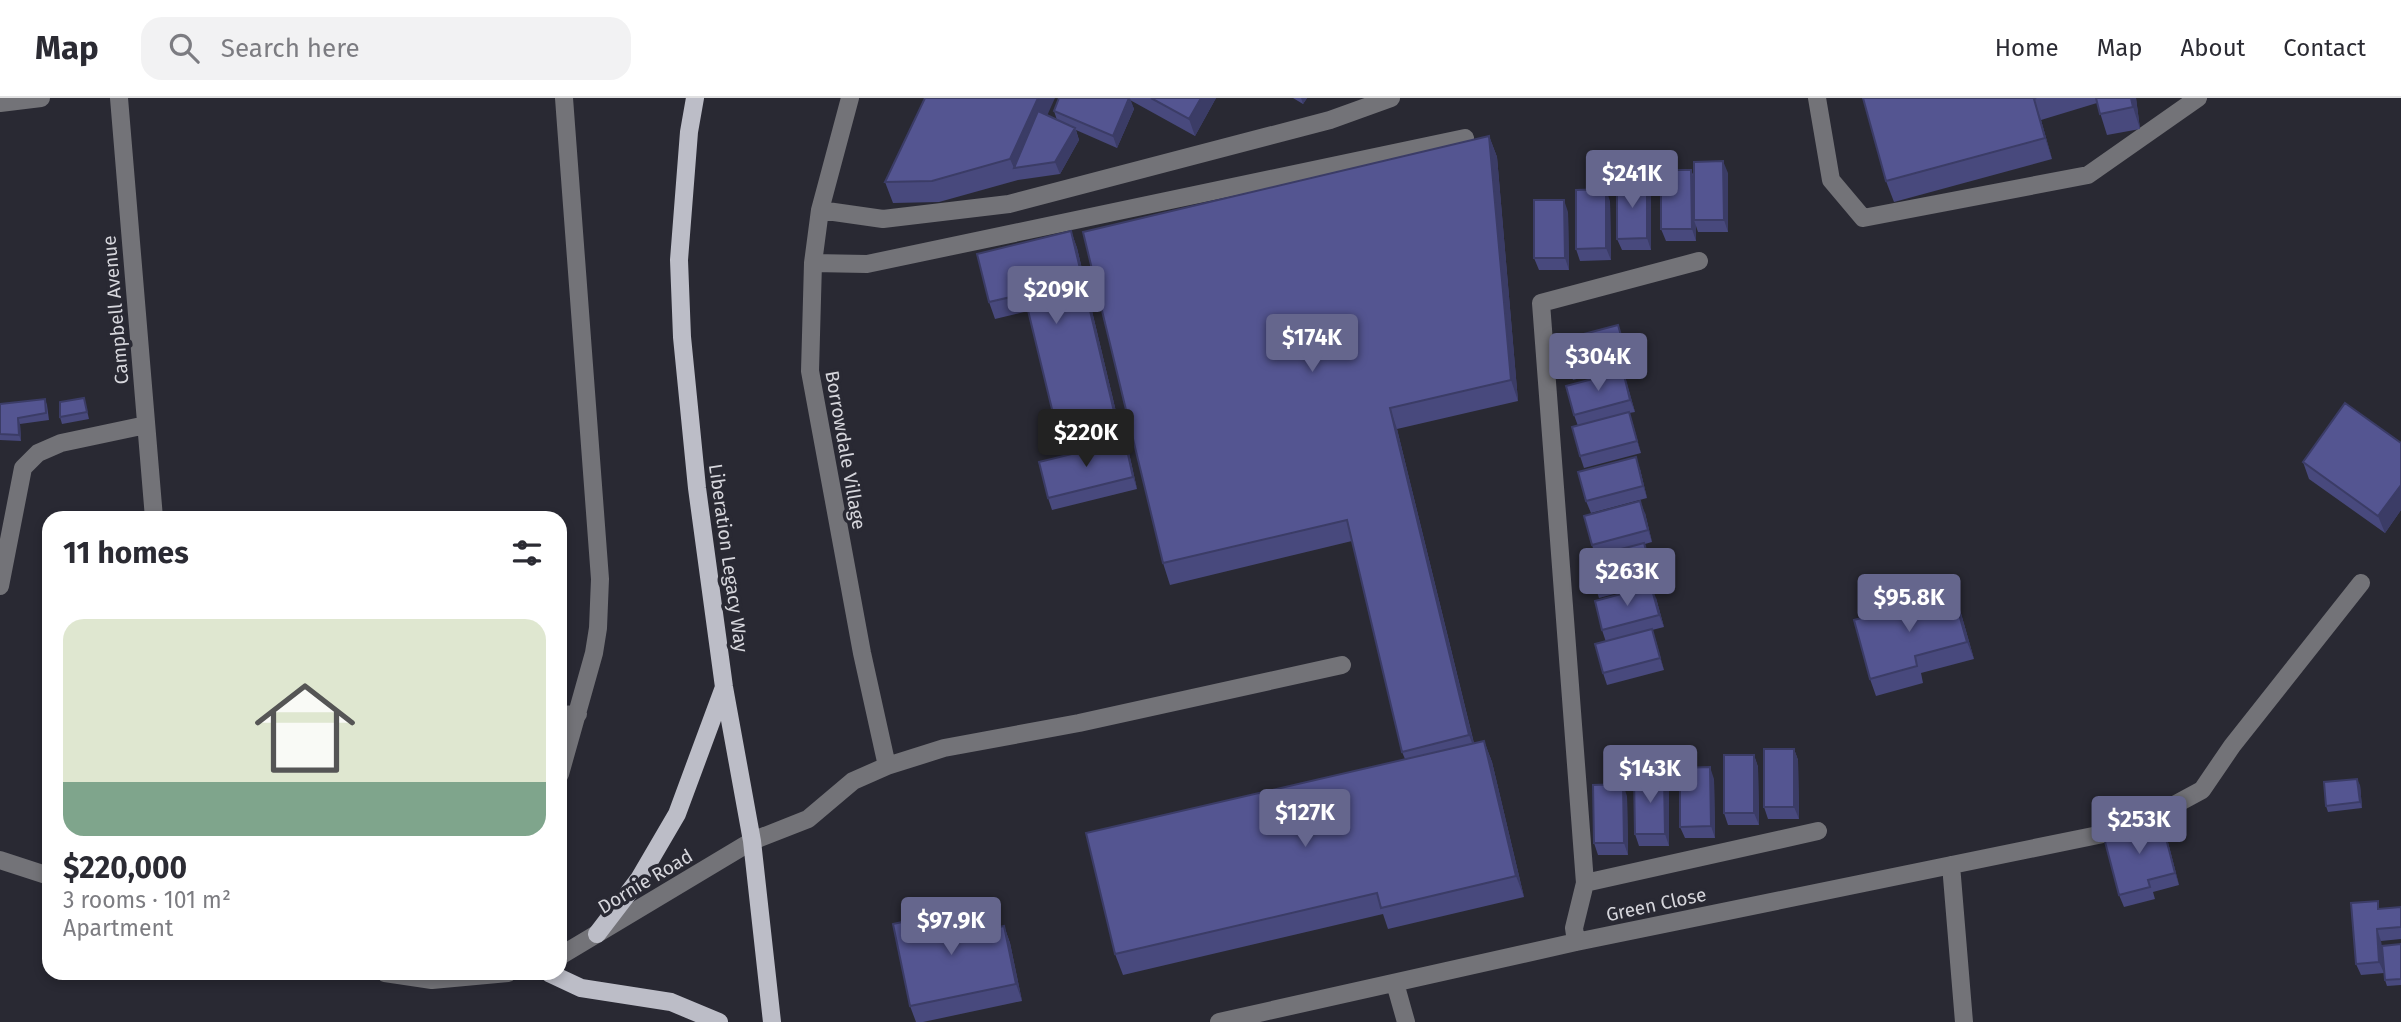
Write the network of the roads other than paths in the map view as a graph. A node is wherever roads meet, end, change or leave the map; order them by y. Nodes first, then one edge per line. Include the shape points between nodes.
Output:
1 (41, 98) edge
2 (119, 98) edge
3 (564, 98) edge
4 (695, 98) edge
5 (850, 98) edge
6 (1391, 98) edge
7 (1817, 98) edge
8 (2198, 98) edge
9 (0, 103) edge
10 (1465, 138) dead end
11 (820, 210) junction
12 (1699, 261) dead end
13 (813, 263) junction
14 (146, 425) junction
15 (153, 511) edge
16 (2361, 583) dead end
17 (0, 586) edge
18 (1342, 666) dead end
19 (724, 687) junction
20 (569, 714) edge
21 (887, 766) junction
22 (1818, 831) dead end
23 (752, 841) junction
24 (0, 860) edge
25 (1951, 865) junction
26 (42, 874) edge
27 (1584, 883) junction
28 (597, 934) junction
29 (1576, 942) junction
30 (567, 953) edge
31 (564, 980) edge
32 (1395, 983) junction
33 (719, 1022) edge
34 (772, 1022) edge
35 (1219, 1022) edge
36 (1406, 1022) edge
37 (1964, 1022) edge

1 - 9 street
2 - 14 street, Campbell Avenue
3 - 20 street via 600,579 598,628
4 - 19 main road, Liberation Legacy Way via 679,260 682,337
5 - 11 street, Borrowdale Village
6 - 11 street via 1330,120 1009,204 883,219
7 - 8 street via 1831,180 1863,218 2088,175
10 - 13 street via 867,264
11 - 13 street, Borrowdale Village
12 - 27 street via 1541,303
13 - 21 street, Borrowdale Village via 810,371
14 - 15 street, Campbell Avenue
14 - 17 street via 61,443 38,453 23,468
16 - 25 street, Green Close via 2202,790 2141,823
18 - 21 street via 944,748
19 - 23 main road, Liberation Legacy Way
19 - 28 main road via 677,814 639,879
21 - 23 street via 853,781 808,819
22 - 27 street
23 - 28 street, Dornie Road
23 - 34 main road, Liberation Legacy Way
24 - 26 street
25 - 29 street, Green Close
25 - 37 street
27 - 29 street via 1574,928
28 - 30 street, Dornie Road
29 - 32 street, Green Close
31 - 33 main road via 581,988 671,1002
32 - 35 street, Green Close
32 - 36 street

